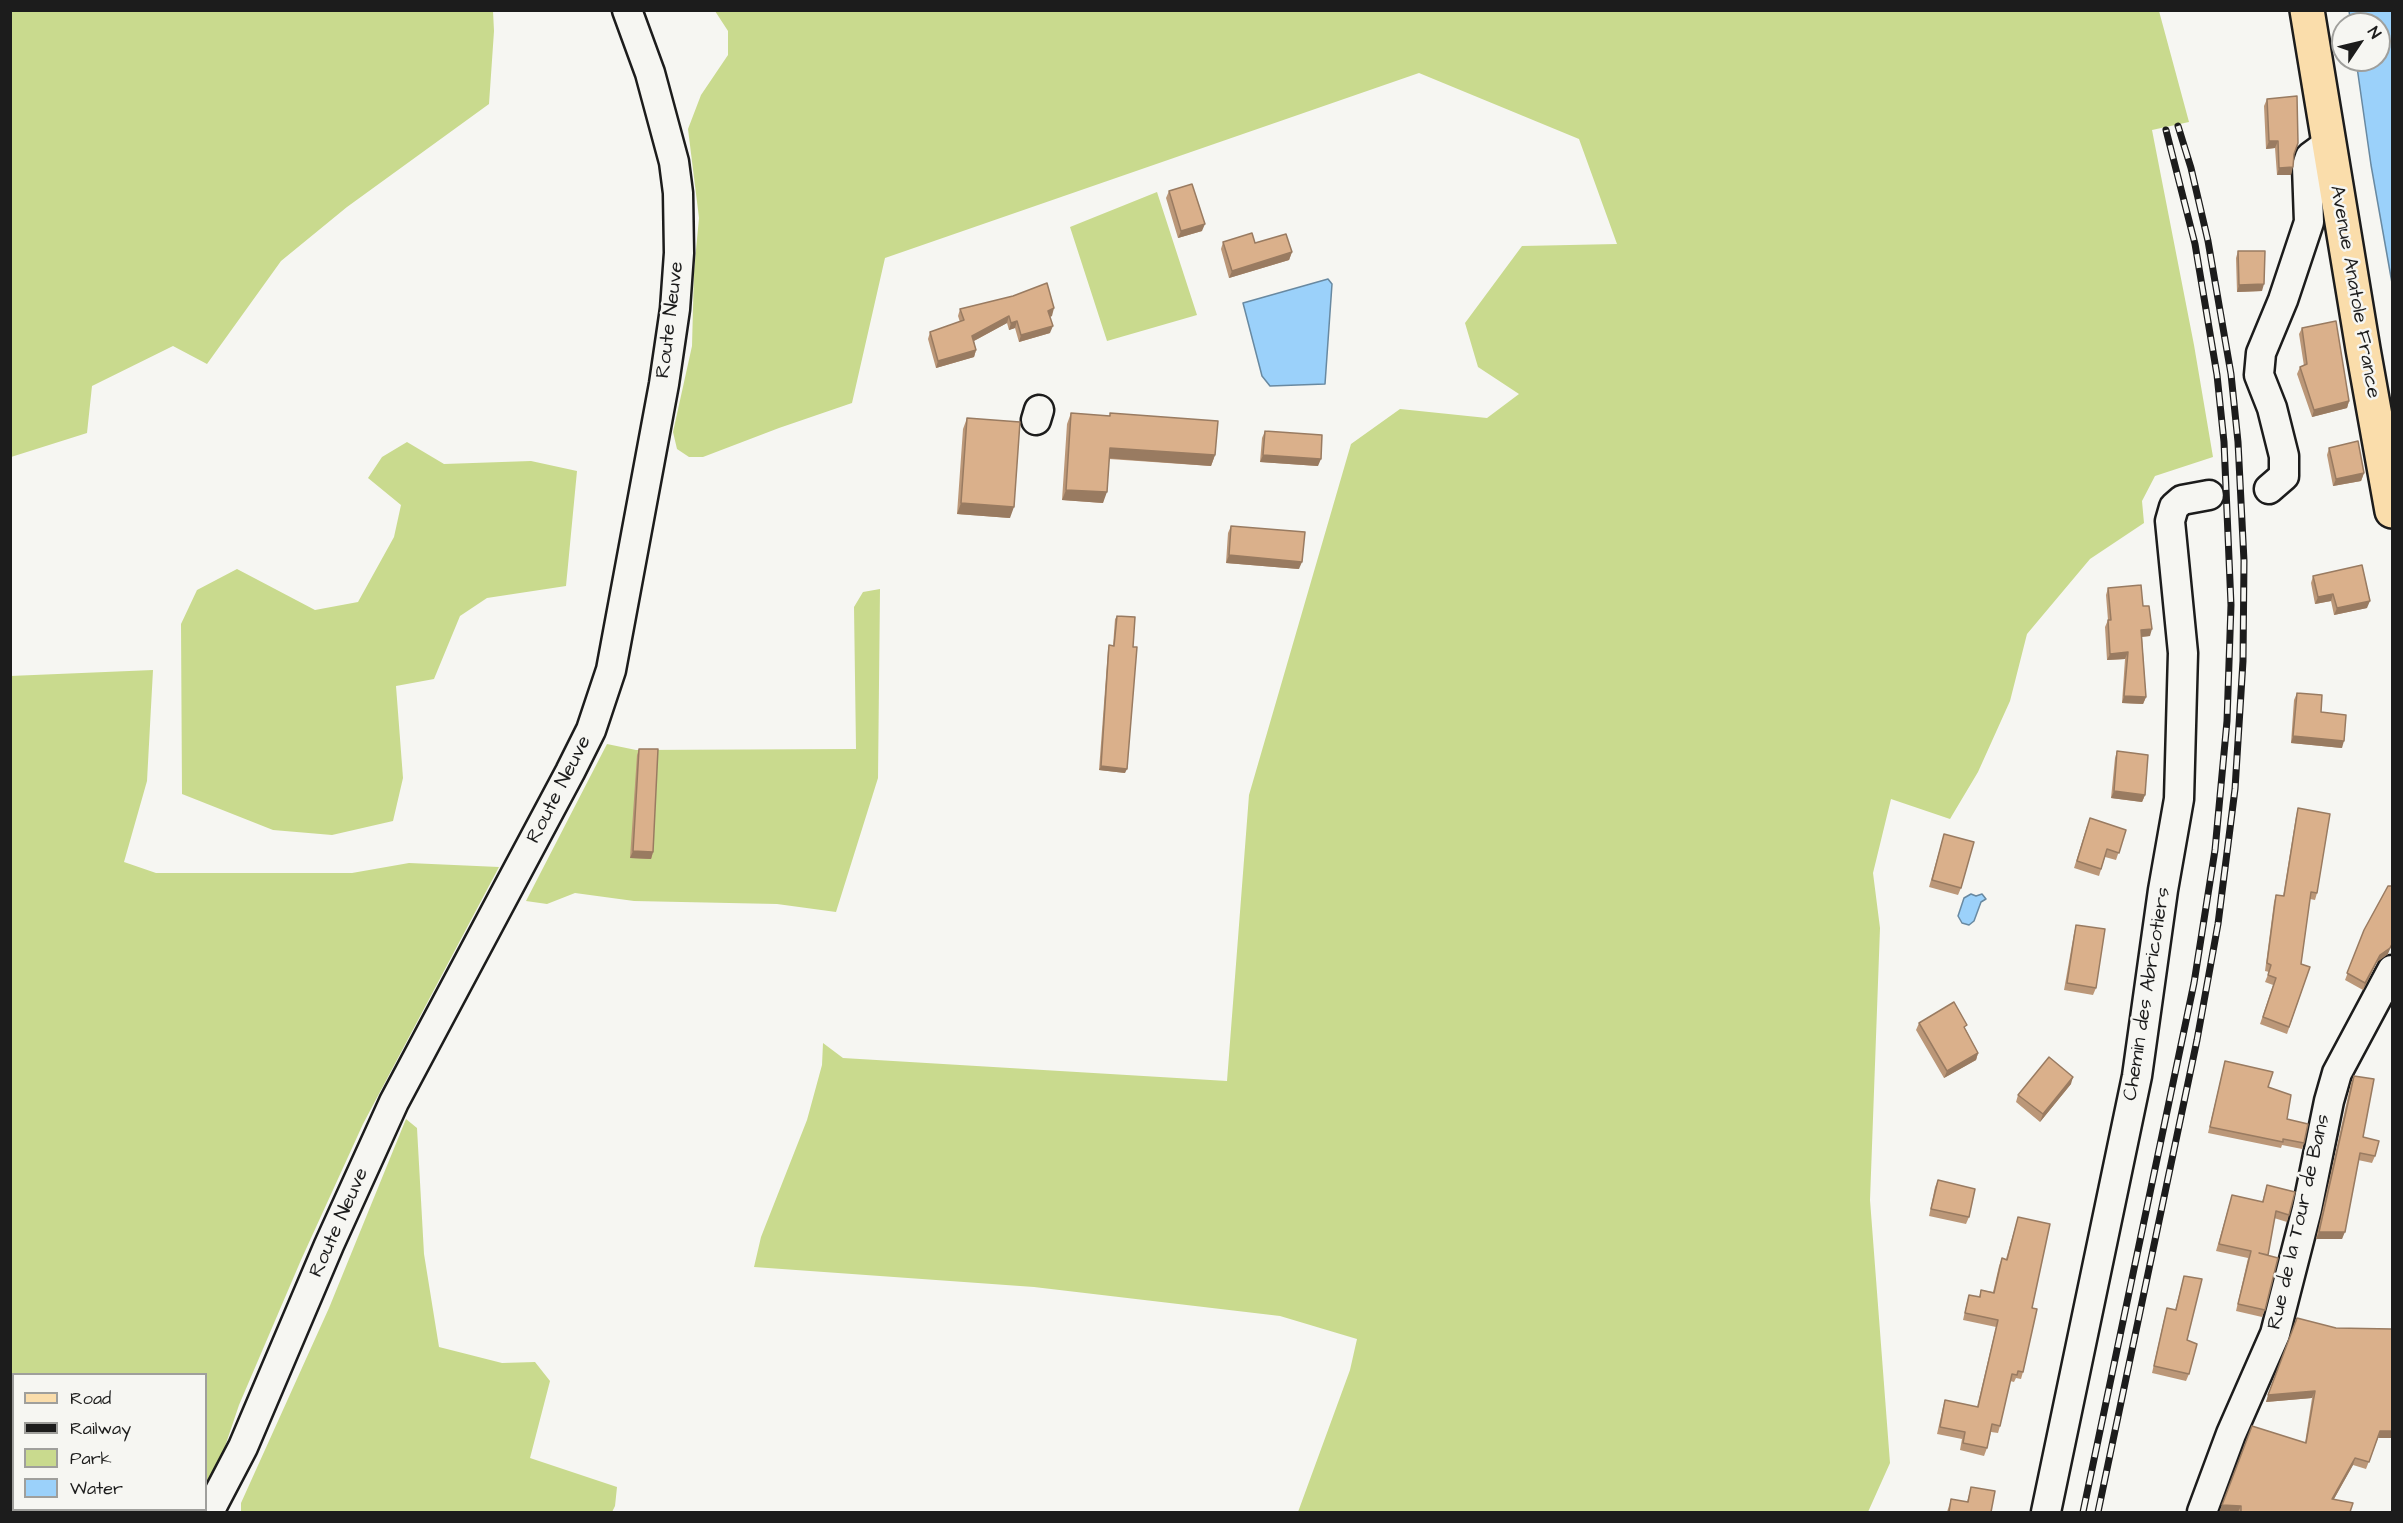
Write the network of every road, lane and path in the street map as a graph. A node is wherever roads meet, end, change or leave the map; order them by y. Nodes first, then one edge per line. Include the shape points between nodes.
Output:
1 (627, 10) edge
2 (2307, 10) edge
3 (2329, 143) junction
4 (2269, 489) dead end
5 (2209, 495) dead end
6 (2392, 511) edge
7 (2392, 969) edge
8 (217, 1507) edge
9 (2046, 1512) edge
10 (2202, 1512) edge

1 - 8 street, Route Neuve via 650,73 674,162 679,253 664,384 611,670 591,730 570,772 394,1102
2 - 3 main road, Avenue Anatole France
3 - 4 street via 2310,157 2307,166 2309,222 2261,353 2259,375 2284,456 2284,476
3 - 6 main road, Avenue Anatole France
5 - 9 street, Chemin des Abricotiers via 2182,500 2174,507 2170,521 2183,653 2179,799 2137,1076
7 - 10 street, Rue de la Tour de Bans via 2337,1073 2278,1326

